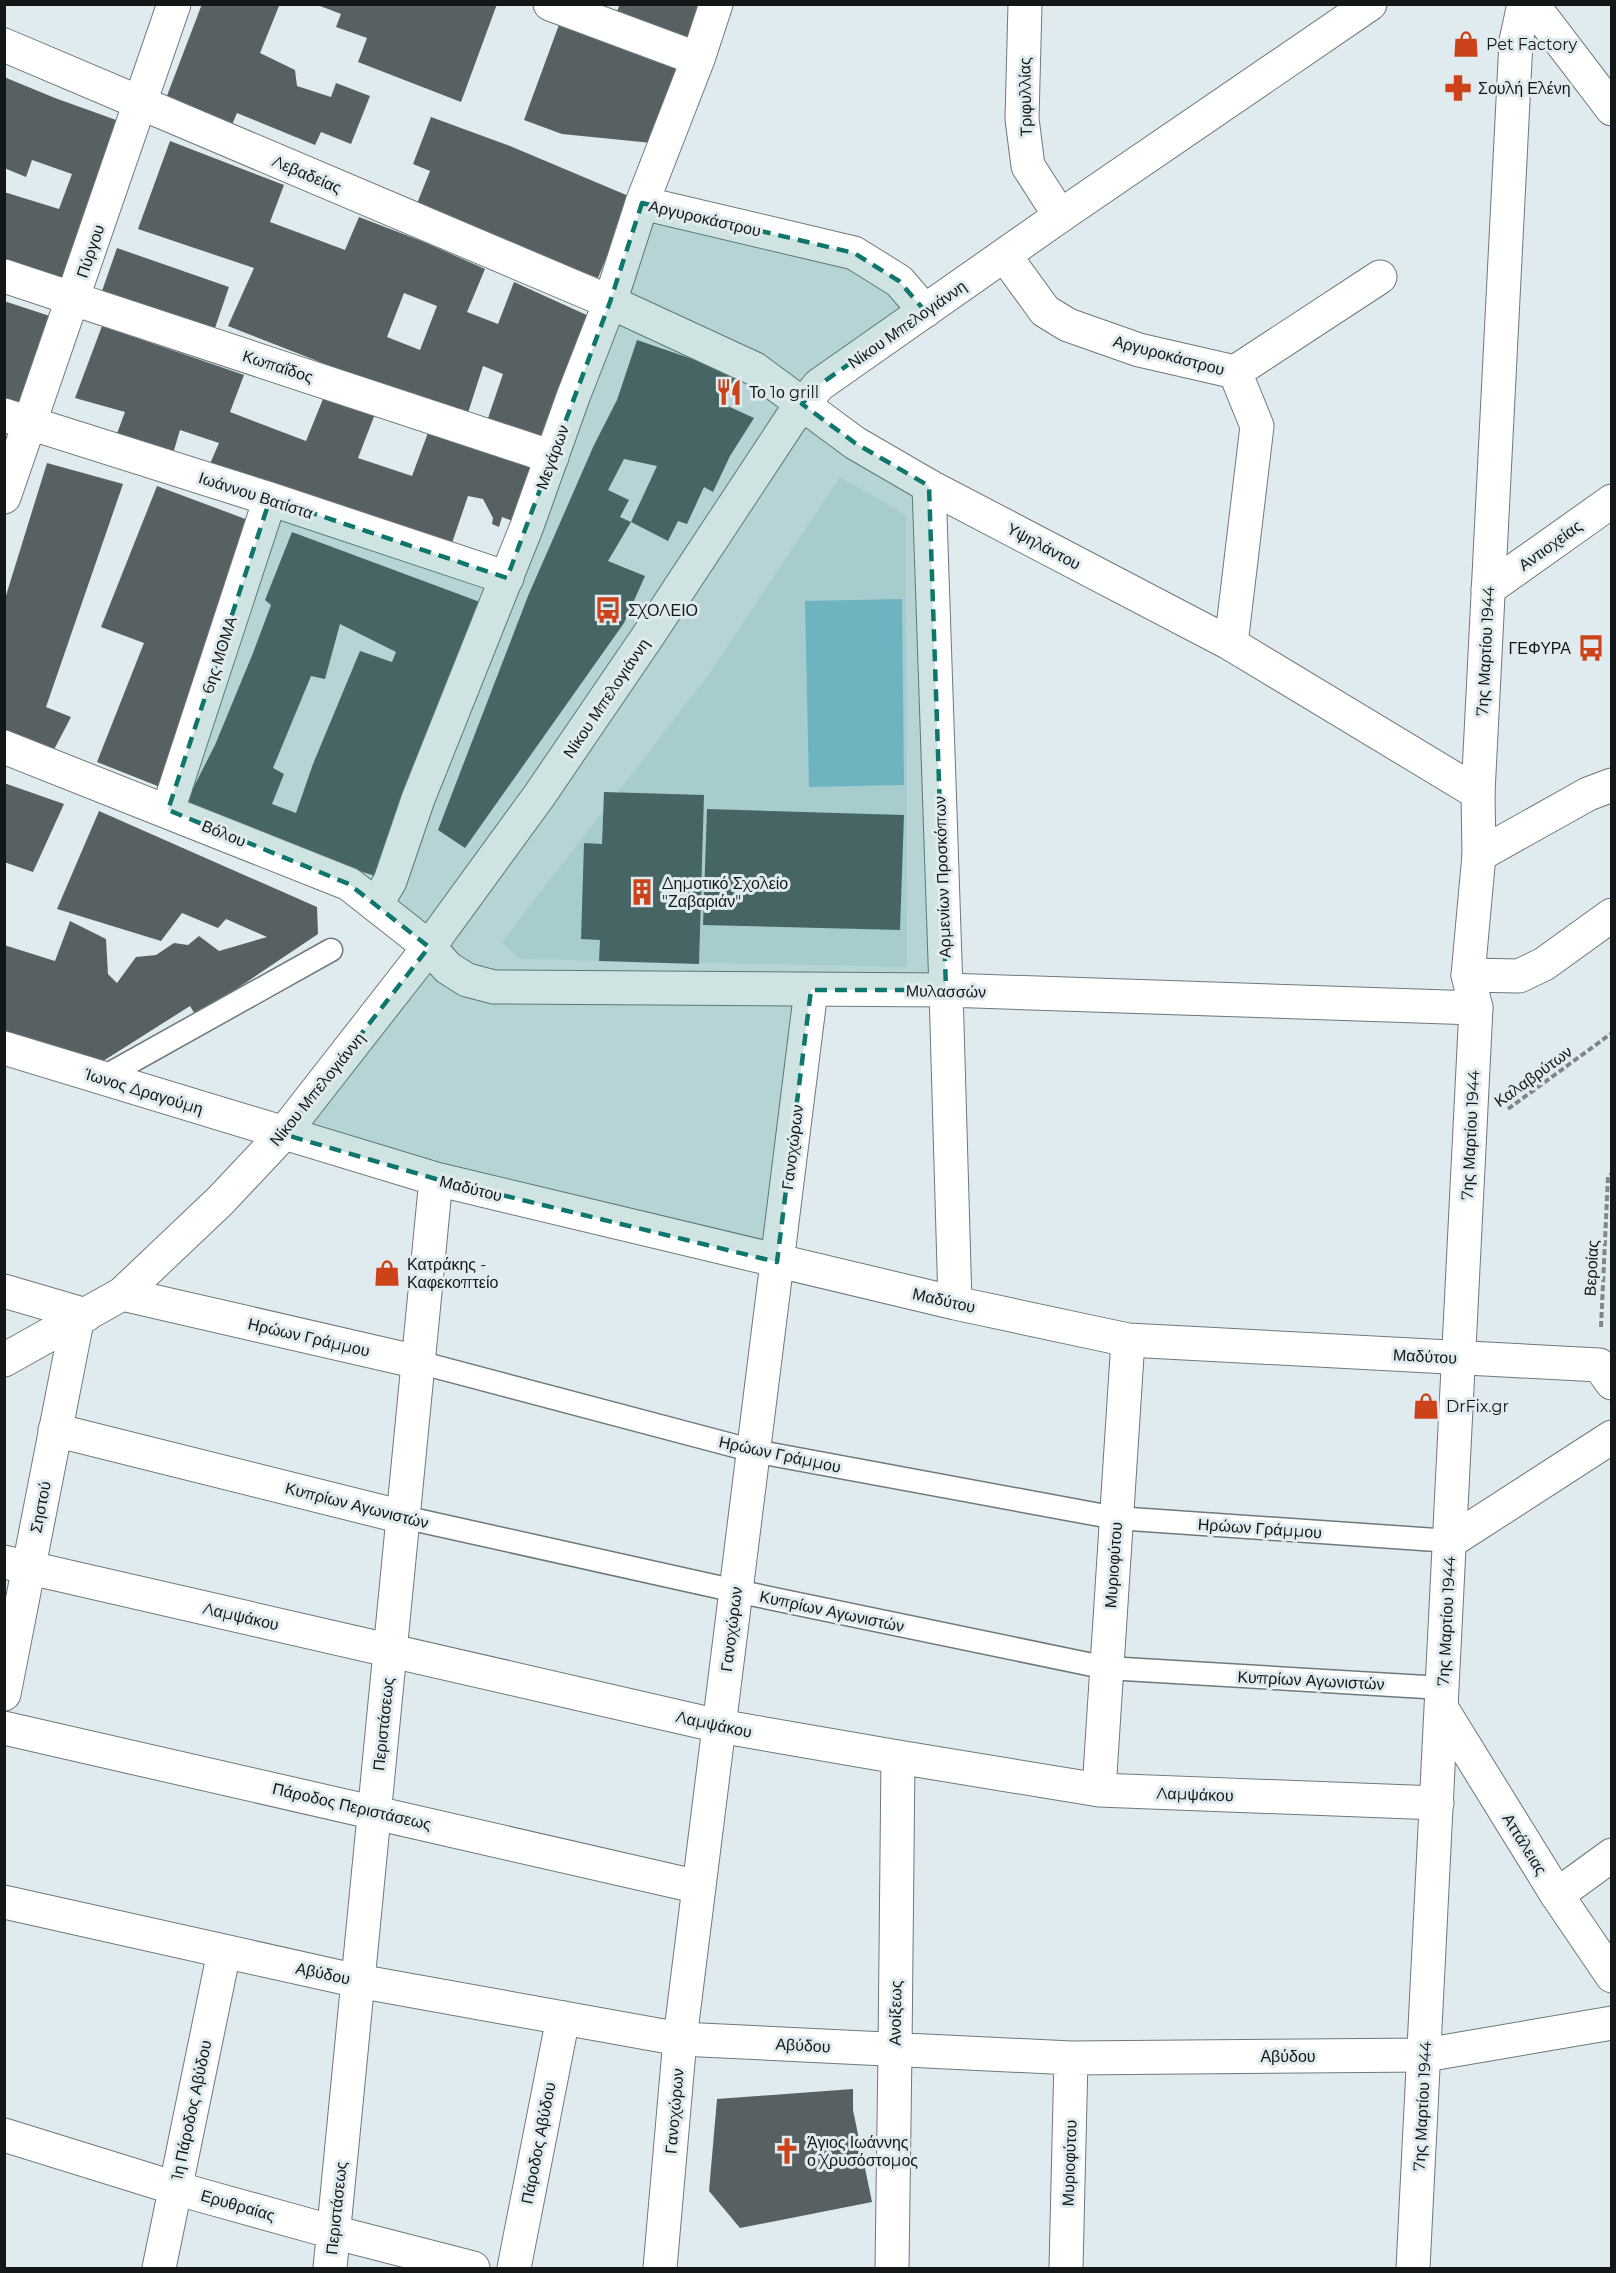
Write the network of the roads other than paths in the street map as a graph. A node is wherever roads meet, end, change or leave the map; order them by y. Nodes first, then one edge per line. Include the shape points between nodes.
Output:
1 (174, 4) edge
2 (550, 4) edge
3 (716, 4) edge
4 (1025, 4) edge
5 (1370, 4) edge
6 (1524, 4) edge
7 (1532, 4) edge
8 (4, 45) edge
9 (698, 59) junction
10 (140, 103) junction
11 (1611, 109) edge
12 (642, 203) junction
13 (1060, 216) junction
14 (1005, 256) junction
15 (4, 276) edge
16 (1380, 278) dead end
17 (73, 298) junction
18 (610, 302) junction
19 (925, 311) junction
20 (1235, 372) junction
21 (802, 404) junction
22 (17, 420) edge
23 (552, 457) junction
24 (930, 486) junction
25 (4, 497) edge
26 (270, 499) junction
27 (1611, 501) edge
28 (507, 578) junction
29 (1488, 589) junction
30 (1231, 644) junction
31 (4, 747) edge
32 (1611, 785) edge
33 (1478, 794) junction
34 (168, 810) junction
35 (1479, 855) junction
36 (376, 905) junction
37 (1611, 915) edge
38 (429, 947) junction
39 (331, 951) dead end
40 (1468, 975) junction
41 (811, 990) junction
42 (946, 990) junction
43 (1476, 1008) junction
44 (4, 1048) edge
45 (102, 1078) junction
46 (283, 1134) junction
47 (436, 1179) junction
48 (777, 1262) junction
49 (4, 1291) edge
50 (122, 1294) junction
51 (955, 1303) junction
52 (81, 1318) junction
53 (1128, 1340) junction
54 (1458, 1358) junction
55 (4, 1360) edge
56 (418, 1362) junction
57 (1605, 1374) edge
58 (55, 1430) junction
59 (1611, 1437) edge
60 (754, 1451) junction
61 (403, 1517) junction
62 (1116, 1518) junction
63 (1451, 1541) junction
64 (17, 1565) edge
65 (736, 1591) junction
66 (390, 1650) junction
67 (1107, 1668) junction
68 (4, 1695) edge
69 (1442, 1699) junction
70 (719, 1726) junction
71 (4, 1728) edge
72 (898, 1757) junction
73 (1099, 1790) junction
74 (1437, 1803) junction
75 (374, 1811) junction
76 (1611, 1855) edge
77 (699, 1887) junction
78 (1557, 1895) junction
79 (4, 1902) edge
80 (224, 1952) junction
81 (1611, 1976) edge
82 (358, 1981) junction
83 (563, 2018) junction
84 (1611, 2023) edge
85 (680, 2038) junction
86 (895, 2050) junction
87 (1425, 2055) junction
88 (1071, 2058) junction
89 (4, 2135) edge
90 (175, 2188) junction
91 (333, 2232) junction
92 (159, 2268) edge
93 (330, 2268) edge
94 (473, 2268) edge
95 (514, 2268) edge
96 (660, 2268) edge
97 (892, 2268) edge
98 (1066, 2268) edge
99 (1413, 2268) edge

1 - 10 street, Πύργου
2 - 9 street
3 - 9 street, Μεγάρων
4 - 13 street, Τριφυλλίας via 1022,119 1028,166
5 - 13 street, Νίκου Μπελογιάννη
6 - 29 street, 7ης Μαρτίου 1944 via 1516,41
7 - 11 street
8 - 10 street, Λεβαδείας
9 - 12 street, Μεγάρων
10 - 17 street, Πύργου
10 - 18 street, Λεβαδείας
12 - 18 street, Μεγάρων
12 - 19 street, Αργυροκάστρου via 854,253 899,281
13 - 14 street, Νίκου Μπελογιάννη
14 - 19 street, Νίκου Μπελογιάννη
14 - 20 street, Αργυροκάστρου via 1045,311 1068,325 1139,350
15 - 17 street, Κωπαΐδος
16 - 20 street
17 - 22 street, Πύργου
17 - 23 street, Κωπαΐδος
18 - 21 street, Υψηλάντου via 755,369
18 - 23 street, Μεγάρων
19 - 21 street, Νίκου Μπελογιάννη via 819,385
20 - 30 street, Αργυροκάστρου via 1257,426
21 - 24 street, Υψηλάντου via 855,443
21 - 38 street, Νίκου Μπελογιάννη via 539,796
22 - 25 street, Πύργου
22 - 26 street, Ιωάννου Βατίστα
23 - 28 street, Μεγάρων
24 - 30 street, Υψηλάντου
24 - 42 street, Αρμενίων Προσκόπων
26 - 28 street, Ιωάννου Βατίστα
26 - 34 street, 6ης ΜΟΜΑ
27 - 29 street, Αντιοχείας
28 - 36 street, Μεγάρων via 418,799 390,881
29 - 33 street, 7ης Μαρτίου 1944
30 - 33 street, Υψηλάντου
31 - 34 street, Βόλου
32 - 35 street
33 - 35 street, 7ης Μαρτίου 1944
34 - 36 street, Βόλου via 349,884
35 - 40 street, 7ης Μαρτίου 1944
36 - 38 street, Βόλου
37 - 40 street via 1544,964 1519,976
38 - 41 street, Μυλασσών via 448,968 466,980 494,987
38 - 46 street, Νίκου Μπελογιάννη
39 - 45 lane
40 - 43 street, 7ης Μαρτίου 1944
41 - 42 street, Μυλασσών
41 - 48 street, Γανοχώρων
42 - 43 street, Μυλασσών
42 - 51 street, Αρμενίων Προσκόπων
43 - 54 street, 7ης Μαρτίου 1944
44 - 45 street, Ίωνος Δραγούμη
45 - 46 street, Ίωνος Δραγούμη
46 - 47 street, Μαδύτου
46 - 50 street, Νίκου Μπελογιάννη via 220,1201
47 - 48 street, Μαδύτου
47 - 56 street, Περιστάσεως
48 - 51 street, Μαδύτου
48 - 60 street, Γανοχώρων
49 - 52 street
50 - 52 street, Νίκου Μπελογιάννη
50 - 56 street, Ηρώων Γράμμου
51 - 53 street, Μαδύτου
52 - 55 street, Νίκου Μπελογιάννη
52 - 58 street, Σηστού
53 - 54 street, Μαδύτου
53 - 62 street, Μυριοφύτου
54 - 57 street, Μαδύτου
54 - 63 street, 7ης Μαρτίου 1944
56 - 60 lane, Ηρώων Γράμμου
56 - 61 street, Περιστάσεως
58 - 61 street, Κυπρίων Αγωνιστών
58 - 64 street, Σηστού
59 - 63 street
60 - 62 lane, Ηρώων Γράμμου
60 - 65 street, Γανοχώρων
61 - 65 lane, Κυπρίων Αγωνιστών
61 - 66 street, Περιστάσεως
62 - 63 lane, Ηρώων Γράμμου
62 - 67 street, Μυριοφύτου
63 - 69 street, 7ης Μαρτίου 1944
64 - 66 street, Λαμψάκου
64 - 68 street, Σηστού
65 - 67 lane, Κυπρίων Αγωνιστών
65 - 70 street, Γανοχώρων
66 - 70 street, Λαμψάκου
66 - 75 street, Περιστάσεως
67 - 69 lane, Κυπρίων Αγωνιστών
67 - 73 street, Μυριοφύτου
69 - 74 street, 7ης Μαρτίου 1944
69 - 78 street, Αττάλειας
70 - 72 street, Λαμψάκου
70 - 77 street, Γανοχώρων
71 - 75 street, Πάροδος Περιστάσεως
72 - 73 street, Λαμψάκου
72 - 86 street, Ανοίξεως
73 - 74 street, Λαμψάκου
74 - 87 street, 7ης Μαρτίου 1944
75 - 77 street, Πάροδος Περιστάσεως
75 - 82 street, Περιστάσεως
76 - 78 street
77 - 85 street, Γανοχώρων
78 - 81 street, Αττάλειας
79 - 80 street, Αβύδου
80 - 82 street, Αβύδου
80 - 90 street, 1η Πάροδος Αβύδου
82 - 83 street, Αβύδου
82 - 91 street, Περιστάσεως
83 - 85 street, Αβύδου
83 - 95 street, Πάροδος Αβύδου
84 - 87 street, Αβύδου
85 - 86 street, Αβύδου
85 - 96 street, Γανοχώρων
86 - 88 street, Αβύδου
86 - 97 street, Ανοίξεως
87 - 88 street, Αβύδου
87 - 99 street, 7ης Μαρτίου 1944
88 - 98 street, Μυριοφύτου
89 - 90 street, Ερυθραίας
90 - 91 street, Ερυθραίας
90 - 92 street, 1η Πάροδος Αβύδου
91 - 93 street, Περιστάσεως
91 - 94 street, Ερυθραίας

